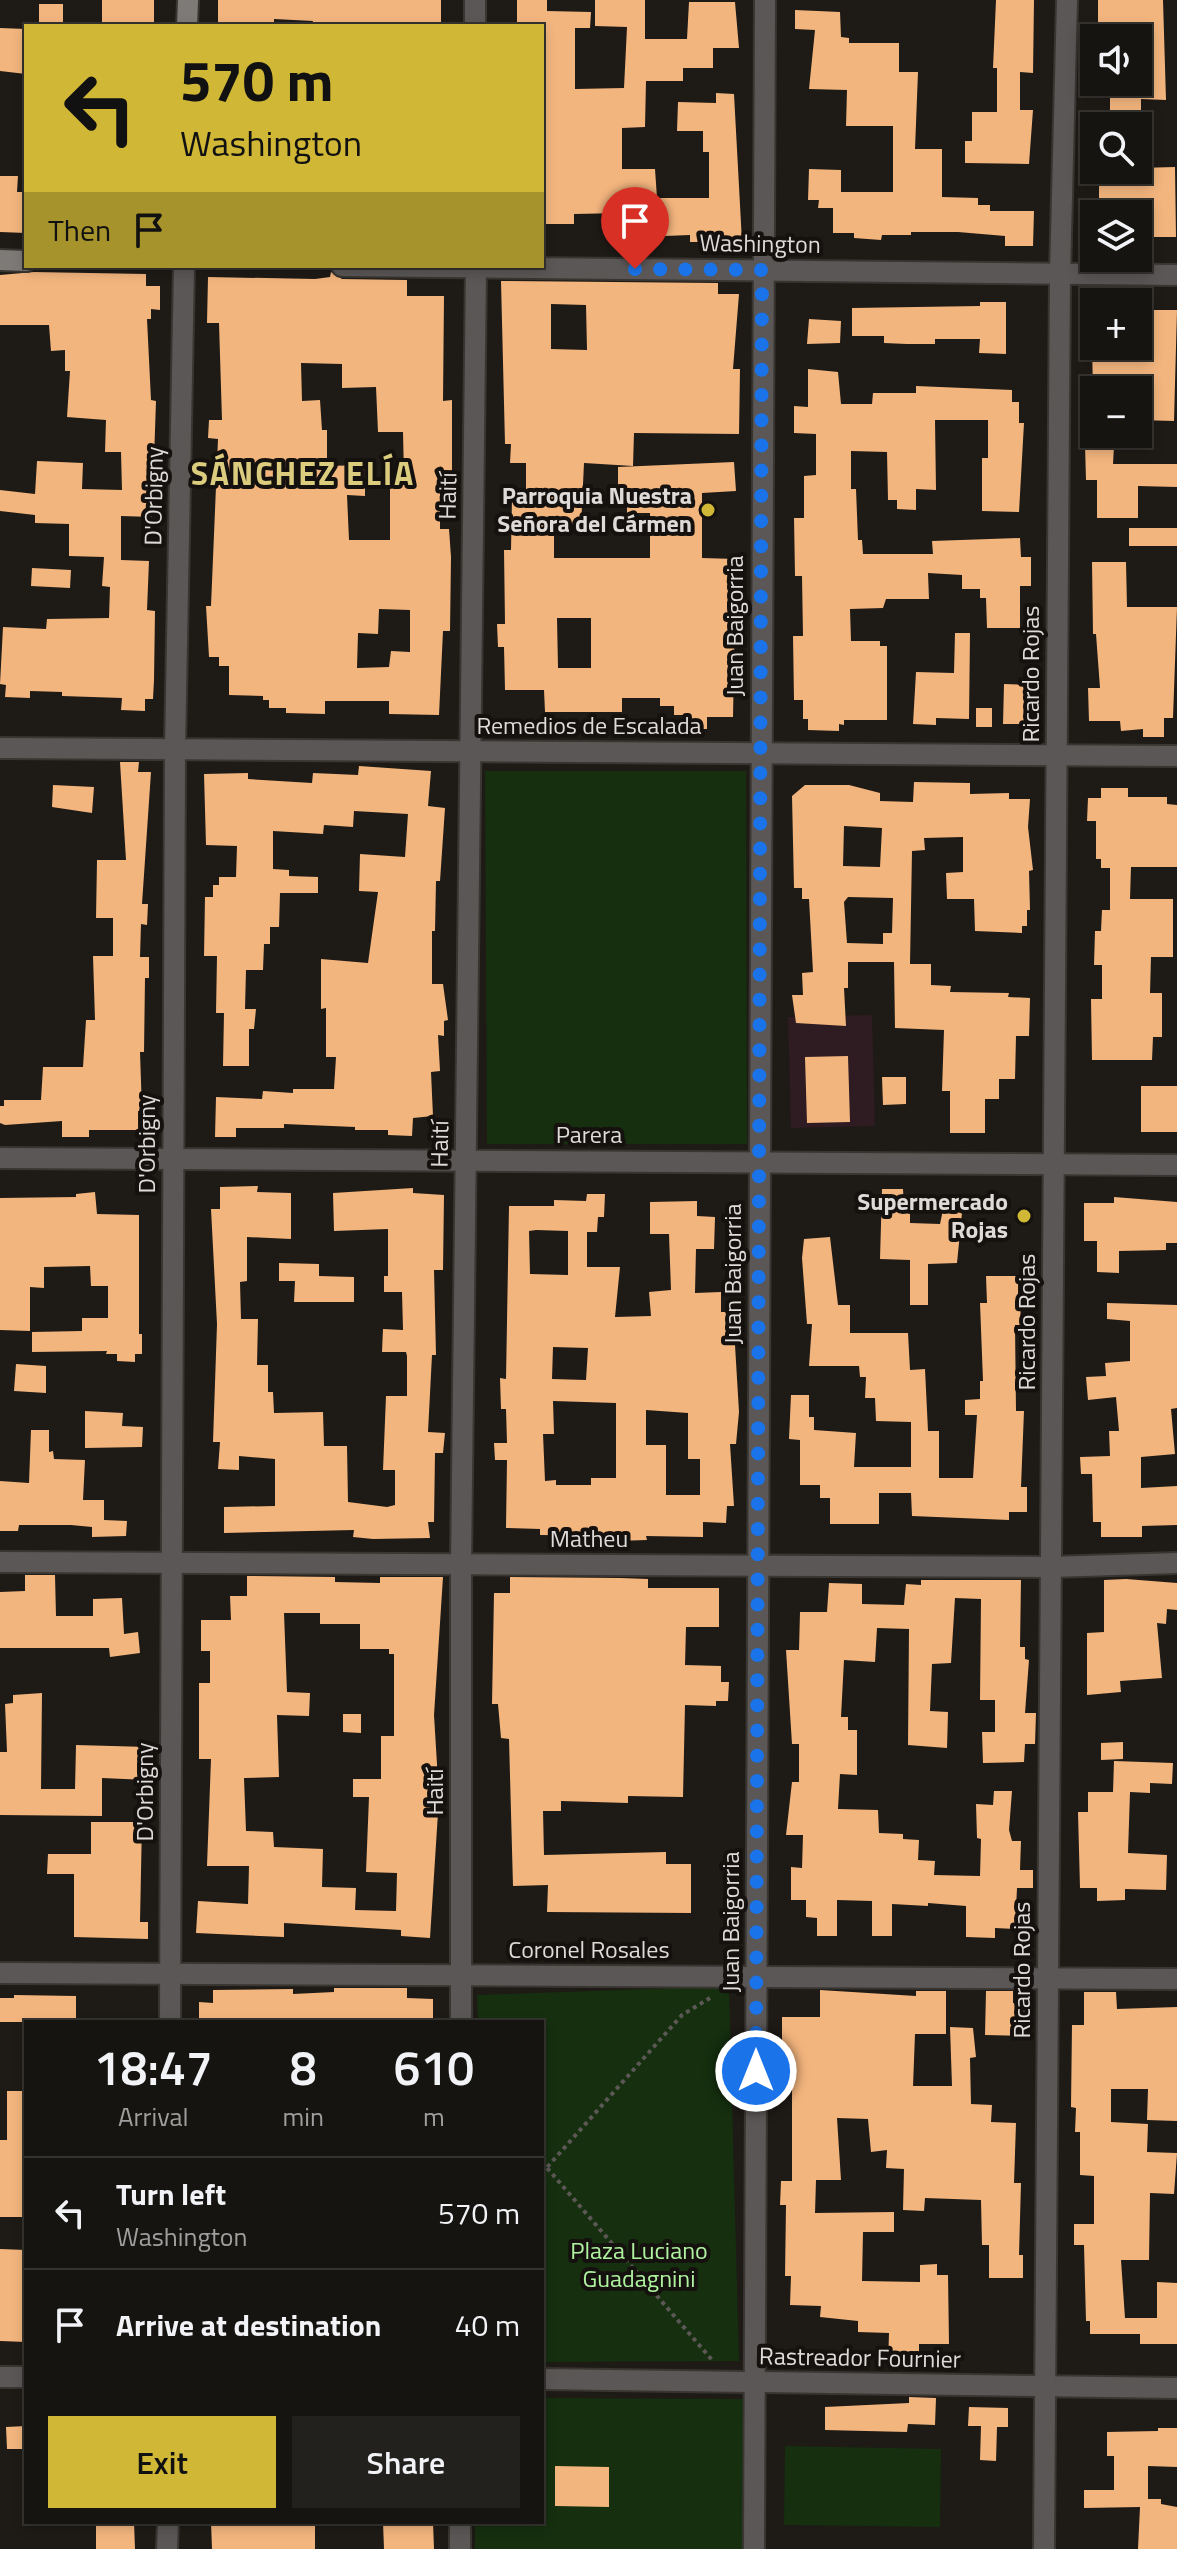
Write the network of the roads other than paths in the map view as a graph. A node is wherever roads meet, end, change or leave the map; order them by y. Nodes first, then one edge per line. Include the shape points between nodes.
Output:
1 (188, 0) edge
2 (475, 0) edge
3 (765, 0) edge
4 (1067, 0) edge
5 (187, 24) edge
6 (475, 24) edge
7 (0, 260) edge
8 (24, 261) edge
9 (184, 268) edge
10 (476, 268) edge
11 (544, 268) edge
12 (762, 270) junction
13 (1060, 275) junction
14 (1177, 275) edge
15 (0, 748) edge
16 (175, 749) junction
17 (471, 751) junction
18 (761, 753) junction
19 (1056, 755) junction
20 (1177, 756) edge
21 (0, 1158) edge
22 (173, 1159) junction
23 (466, 1160) junction
24 (760, 1162) junction
25 (1054, 1163) junction
26 (1177, 1165) edge
27 (0, 1562) edge
28 (172, 1563) junction
29 (1177, 1563) edge
30 (461, 1565) junction
31 (758, 1566) junction
32 (1051, 1567) junction
33 (0, 1973) edge
34 (170, 1974) junction
35 (461, 1975) junction
36 (756, 1977) junction
37 (1048, 1979) junction
38 (1177, 1979) edge
39 (170, 2020) edge
40 (461, 2020) edge
41 (0, 2377) edge
42 (24, 2377) edge
43 (544, 2379) edge
44 (754, 2382) junction
45 (1045, 2386) junction
46 (1177, 2388) edge
47 (168, 2524) edge
48 (460, 2524) edge
49 (167, 2549) edge
50 (460, 2549) edge
51 (754, 2549) edge
52 (1044, 2549) edge

1 - 5 main road
2 - 6 street
3 - 12 street, Juan Baigorria
4 - 13 street, Ricardo Rojas
7 - 8 main road
9 - 16 street, D'Orbigny
10 - 17 street, Haití
11 - 12 street, Washington
12 - 13 street, Washington
12 - 18 street, Juan Baigorria
13 - 14 street, Washington
13 - 19 street, Ricardo Rojas
15 - 16 street, Remedios de Escalada
16 - 17 street, Remedios de Escalada
16 - 22 street, D'Orbigny
17 - 18 street, Remedios de Escalada
17 - 23 street, Haití
18 - 19 street, Remedios de Escalada
18 - 24 street, Juan Baigorria
19 - 20 street, Remedios de Escalada
19 - 25 street, Ricardo Rojas
21 - 22 street, Parera
22 - 23 street, Parera
22 - 28 street, D'Orbigny
23 - 24 street, Parera
23 - 30 street, Haití
24 - 25 street, Parera
24 - 31 street, Juan Baigorria
25 - 26 street, Parera
25 - 32 street, Ricardo Rojas
27 - 28 street, Matheu
28 - 30 street, Matheu
28 - 34 street, D'Orbigny
29 - 32 street, Matheu
30 - 31 street, Matheu
30 - 35 street, Haití
31 - 32 street, Matheu
31 - 36 street, Juan Baigorria
32 - 37 street, Ricardo Rojas
33 - 34 street, Coronel Rosales
34 - 35 street, Coronel Rosales
34 - 39 street, D'Orbigny
35 - 36 street, Coronel Rosales
35 - 40 street, Haití
36 - 37 street, Coronel Rosales
36 - 44 street, Juan Baigorria
37 - 38 street, Coronel Rosales
37 - 45 street, Ricardo Rojas
41 - 42 street
43 - 44 street, Rastreador Fournier
44 - 45 street, Rastreador Fournier
44 - 51 street, Juan Baigorria
45 - 46 street, Rastreador Fournier
45 - 52 street, Ricardo Rojas
47 - 49 street
48 - 50 street

